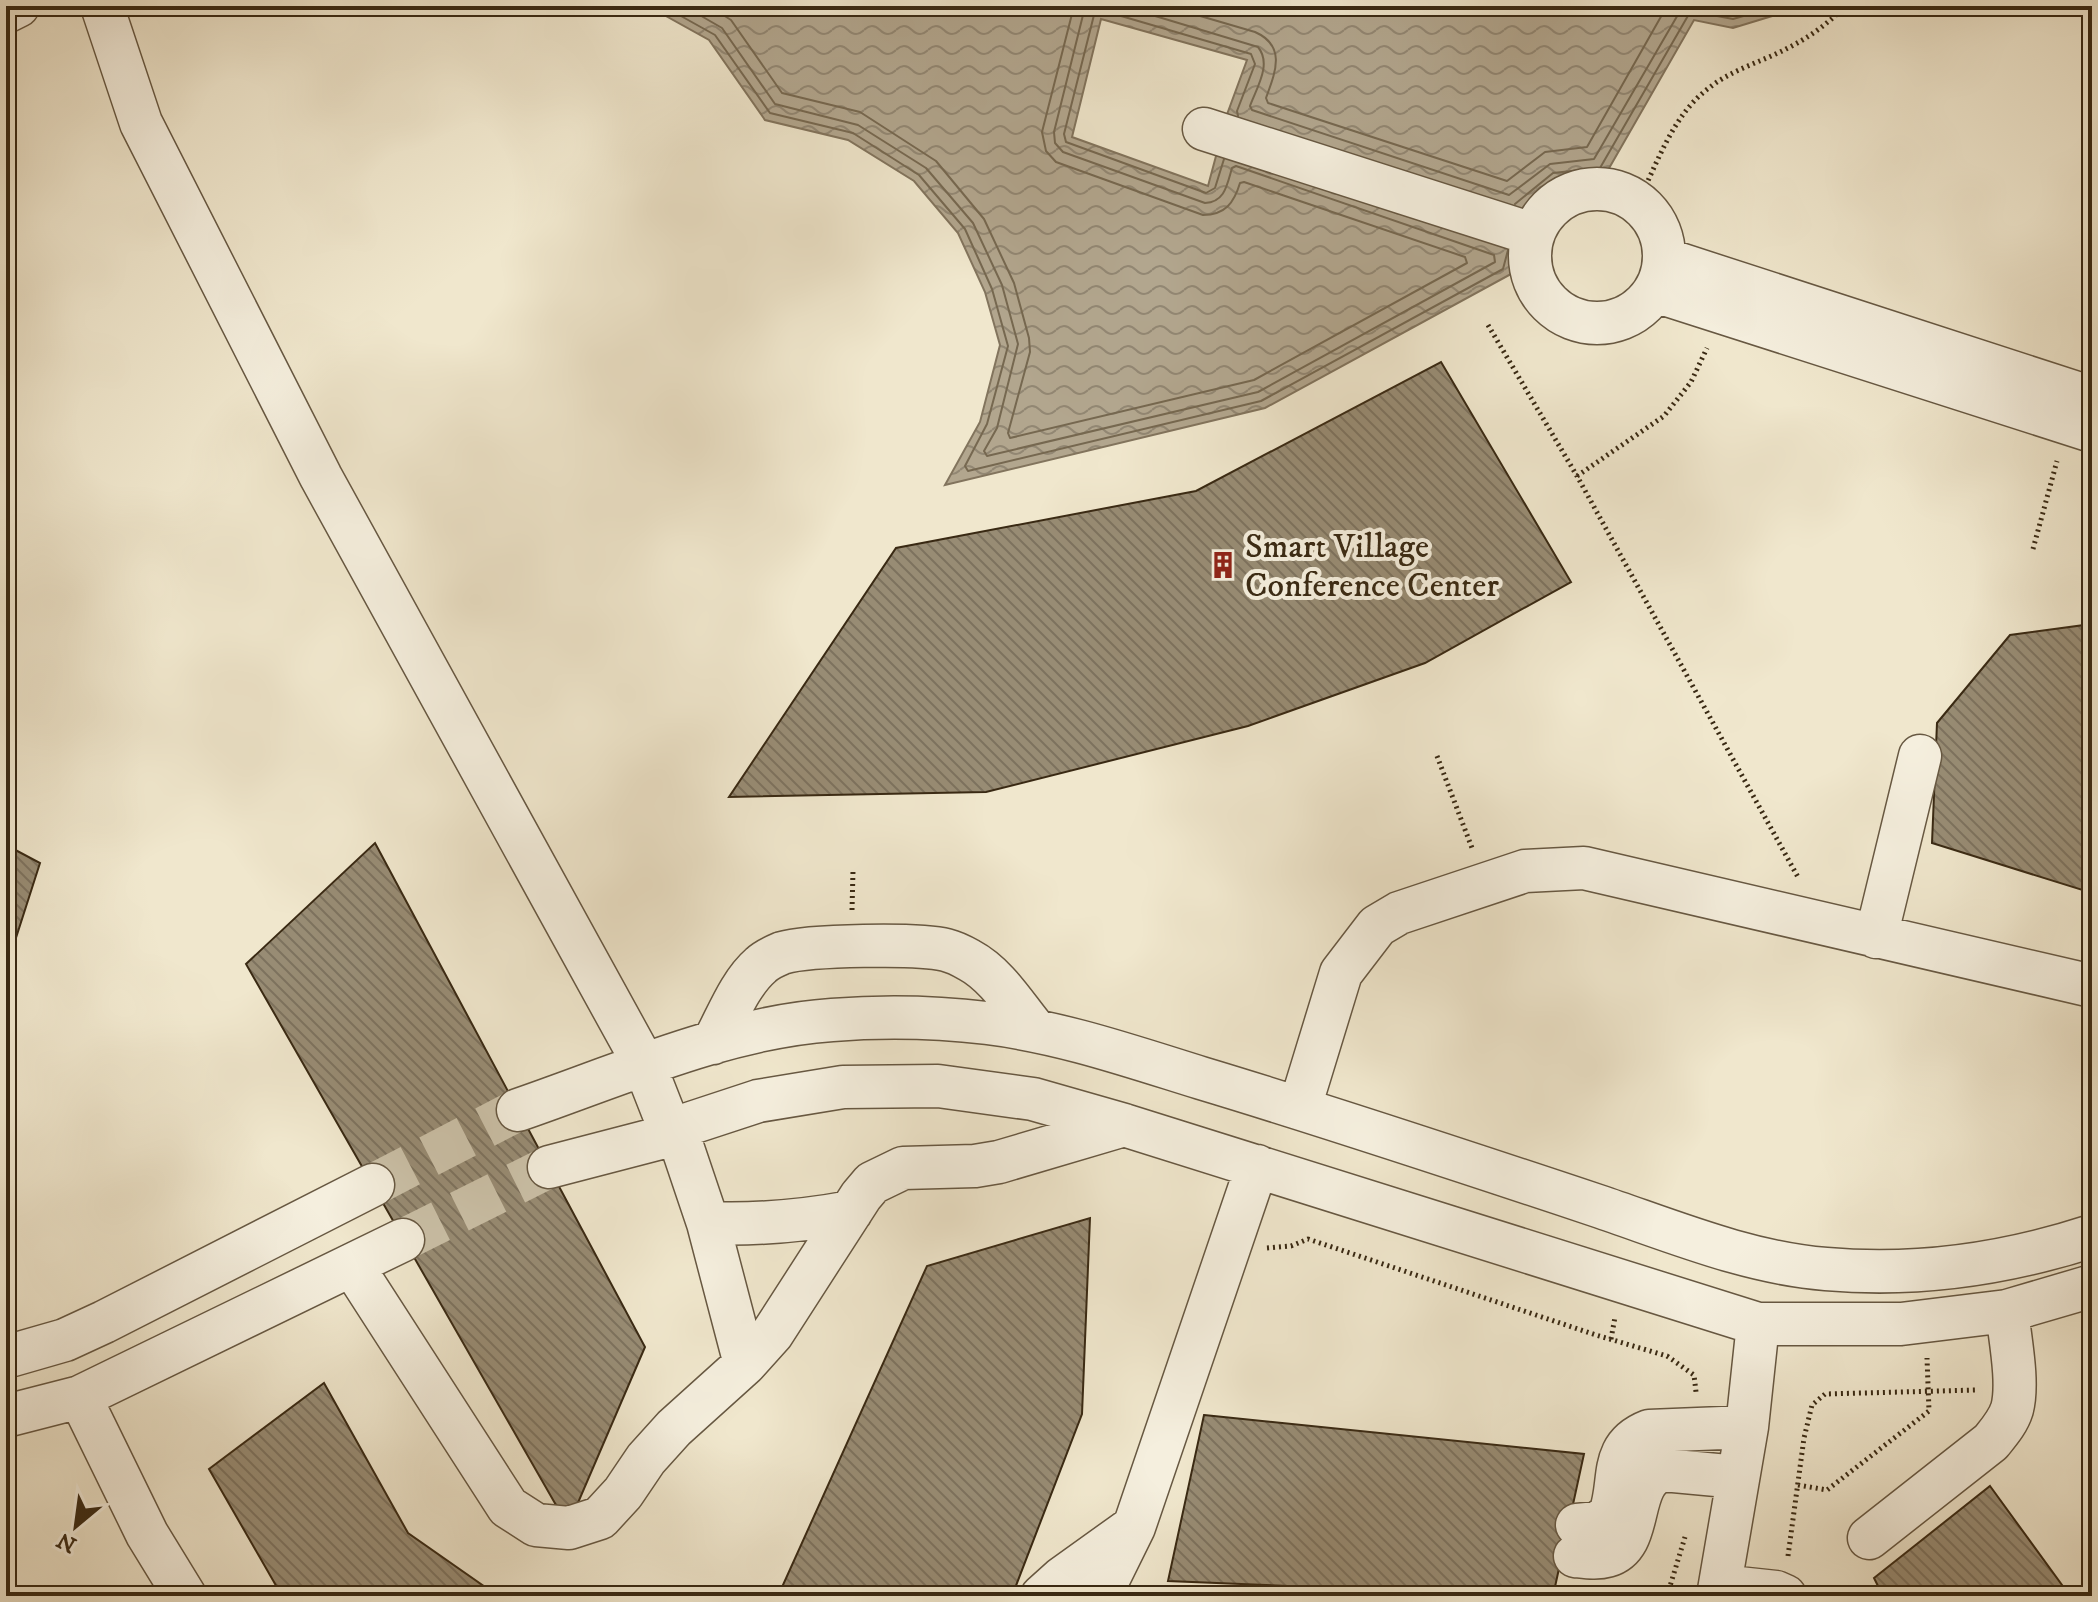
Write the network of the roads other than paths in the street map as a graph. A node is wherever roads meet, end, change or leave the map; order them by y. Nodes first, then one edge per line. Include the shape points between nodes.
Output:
1 (18, 6) edge
2 (102, 6) edge
3 (6, 12) edge
4 (1204, 129) dead end
5 (1532, 234) junction
6 (1659, 275) junction
7 (2084, 417) edge
8 (1920, 756) dead end
9 (1876, 937) junction
10 (2092, 986) edge
11 (1035, 1030) junction
12 (713, 1043) junction
13 (645, 1066) junction
14 (1300, 1107) junction
15 (518, 1110) tunnel mouth
16 (1124, 1125) junction
17 (674, 1132) junction
18 (1257, 1166) junction
19 (549, 1167) tunnel mouth
20 (373, 1185) tunnel mouth
21 (851, 1212) junction
22 (708, 1223) junction
23 (2092, 1236) edge
24 (403, 1240) tunnel mouth
25 (352, 1265) junction
26 (2092, 1286) edge
27 (2007, 1311) junction
28 (1758, 1324) junction
29 (6, 1357) edge
30 (745, 1364) junction
31 (80, 1397) junction
32 (6, 1416) edge
33 (1747, 1427) junction
34 (1738, 1477) junction
35 (1134, 1527) junction
36 (1869, 1538) dead end
37 (1719, 1591) edge
38 (185, 1596) edge
39 (1042, 1596) edge
40 (1100, 1596) edge
41 (1784, 1596) edge

1 - 3 street
2 - 13 street via 141,123 292,420
4 - 5 street
5 - 6 street via 1550,207 1577,191 1624,194 1638,202 1658,228
5 - 6 street via 1530,261 1536,287 1560,313 1576,321 1594,324 1629,316 1644,304
6 - 7 street
6 - 7 street via 1724,313
8 - 9 street
9 - 10 street
9 - 14 street via 1584,868 1525,871 1399,913 1377,926 1341,973
11 - 12 street via 930,1019 830,1020
11 - 12 street via 986,970 967,958 924,947 851,947 781,953 763,963 749,976
11 - 14 street
12 - 13 street
13 - 15 street
13 - 17 street
14 - 23 street via 1741,1253 1824,1269 1928,1270 1997,1261
16 - 17 street via 1033,1099 938,1086 843,1087 758,1101
16 - 18 street
16 - 21 street via 999,1162 887,1173 872,1183
17 - 19 street
17 - 22 street
18 - 28 street
18 - 35 street
20 - 29 street via 104,1322
21 - 22 street via 756,1225
21 - 30 street via 772,1334
22 - 30 street
24 - 25 street
25 - 30 street via 508,1507 536,1525 569,1528 600,1518 674,1428
25 - 31 street
26 - 27 street
27 - 28 street via 1901,1324
27 - 36 street via 2014,1389 2003,1427
28 - 33 street
31 - 32 street
31 - 38 street via 147,1534
33 - 34 street
33 - 34 street via 1639,1435 1618,1463 1610,1514 1576,1541 1600,1557 1618,1551 1643,1486 1656,1472
34 - 37 street
35 - 39 street
35 - 40 street
37 - 41 street

